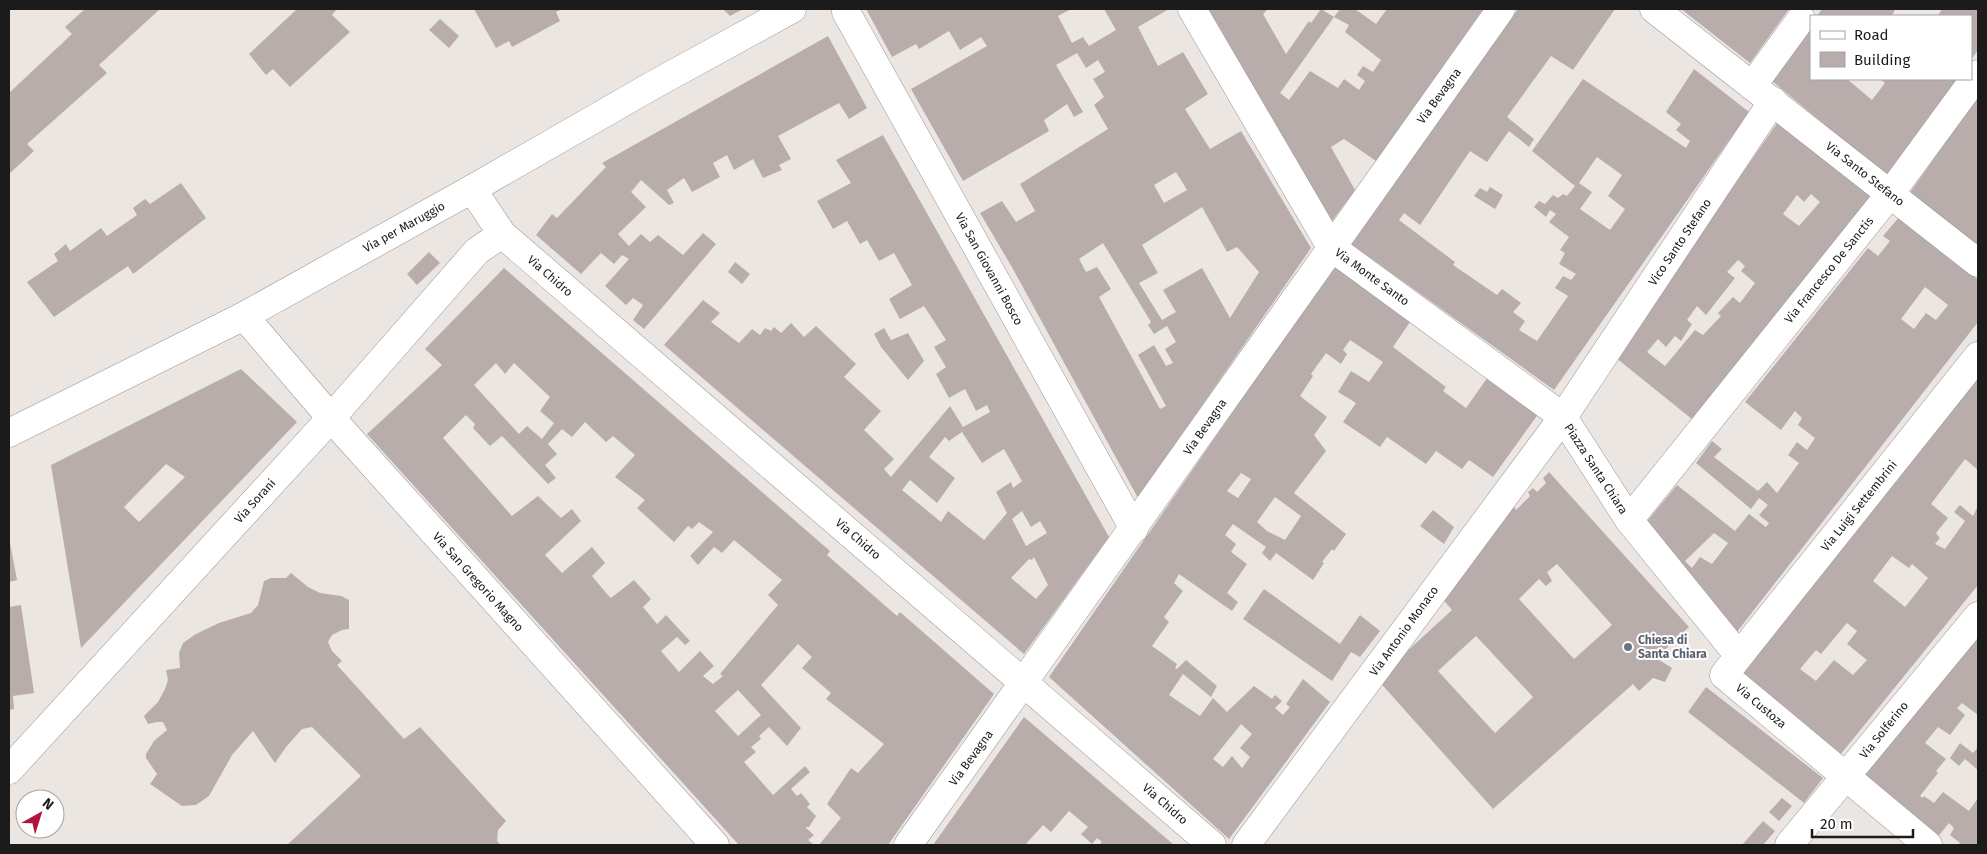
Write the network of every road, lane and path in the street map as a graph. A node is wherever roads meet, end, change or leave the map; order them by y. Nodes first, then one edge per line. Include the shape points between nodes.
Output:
1 (792, 9) edge
2 (846, 9) edge
3 (1192, 9) edge
4 (1501, 9) edge
5 (1654, 9) edge
6 (1801, 19) dead end
7 (1978, 74) edge
8 (1762, 94) junction
9 (472, 189) junction
10 (1890, 194) junction
11 (502, 234) junction
12 (1331, 247) junction
13 (1978, 263) edge
14 (244, 316) junction
15 (1978, 356) edge
16 (1587, 382) joint
17 (1563, 416) junction
18 (331, 418) junction
19 (9, 433) edge
20 (1674, 462) joint
21 (1628, 520) junction
22 (1134, 528) junction
23 (1978, 616) edge
24 (1739, 656) junction
25 (1025, 682) junction
26 (9, 770) edge
27 (1846, 776) junction
28 (716, 845) edge
29 (908, 845) edge
30 (1212, 845) edge
31 (1246, 845) edge
32 (1789, 845) edge
33 (1928, 845) edge

1 - 9 street, Via per Maruggio
2 - 22 street, Via San Giovanni Bosco
3 - 12 street, Via Monte Santo
4 - 12 street, Via Bevagna
5 - 8 street, Via Santo Stefano
6 - 8 street
7 - 10 street, Via Francesco De Sanctis
8 - 10 street, Via Santo Stefano
8 - 16 street, Vico Santo Stefano
9 - 11 street, Via Chidro
9 - 14 street, Via per Maruggio
10 - 13 street, Via Santo Stefano
10 - 20 street, Via Francesco De Sanctis
11 - 18 street, Via Sorani via 477,251
11 - 25 street, Via Chidro
12 - 17 street, Via Monte Santo
12 - 22 street, Via Bevagna
14 - 18 street, Via San Gregorio Magno
14 - 19 street, Via per Maruggio
15 - 24 street, Via Luigi Settembrini
16 - 17 street, Piazza Santa Chiara
17 - 21 street, Piazza Santa Chiara
17 - 31 street, Via Antonio Monaco
18 - 26 street, Via Sorani
18 - 28 street, Via San Gregorio Magno
20 - 21 street, Piazza Santa Chiara
21 - 24 street
22 - 25 street, Via Bevagna
23 - 27 street, Via Solferino
24 - 27 street, Via Custoza via 1724,675
25 - 29 street, Via Bevagna
25 - 30 street, Via Chidro
27 - 32 street, Via Solferino
27 - 33 street, Via Custoza

